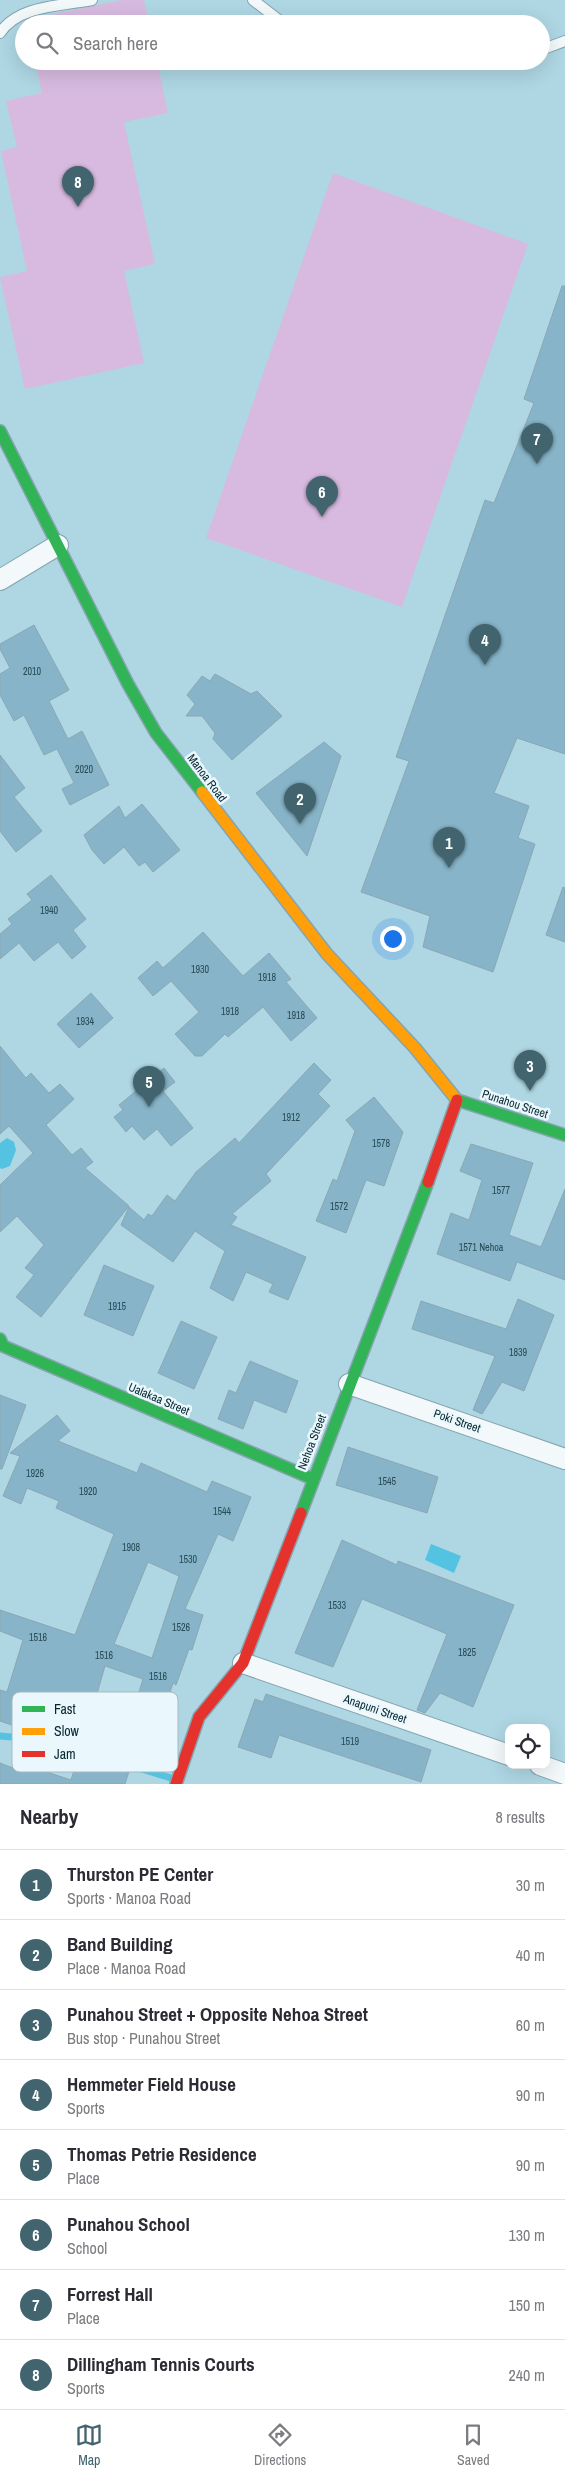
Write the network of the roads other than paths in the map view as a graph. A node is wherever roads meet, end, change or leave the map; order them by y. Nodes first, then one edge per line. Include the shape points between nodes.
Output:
1 (92, 0) edge
2 (253, 0) edge
3 (20, 15) edge
4 (272, 15) edge
5 (15, 18) edge
6 (0, 33) edge
7 (565, 41) edge
8 (550, 47) edge
9 (0, 431) edge
10 (58, 544) junction
11 (0, 580) edge
12 (457, 1100) junction
13 (565, 1135) edge
14 (1, 1343) edge
15 (349, 1384) junction
16 (565, 1459) edge
17 (313, 1479) junction
18 (242, 1663) junction
19 (505, 1754) edge
20 (550, 1769) edge
21 (565, 1774) edge
22 (176, 1784) edge

1 - 3 lane
2 - 4 lane
5 - 6 lane
7 - 8 lane
9 - 10 street, Manoa Road
10 - 11 street
10 - 12 street, Manoa Road via 156,733 327,954 415,1048
12 - 13 street, Punahou Street
12 - 15 street, Nehoa Street via 428,1185
14 - 17 street, Ualakaa Street
15 - 16 street, Poki Street
15 - 17 street, Nehoa Street
17 - 18 street, Nehoa Street
18 - 19 street, Anapuni Street
18 - 22 street, Nehoa Street via 199,1717
20 - 21 street

